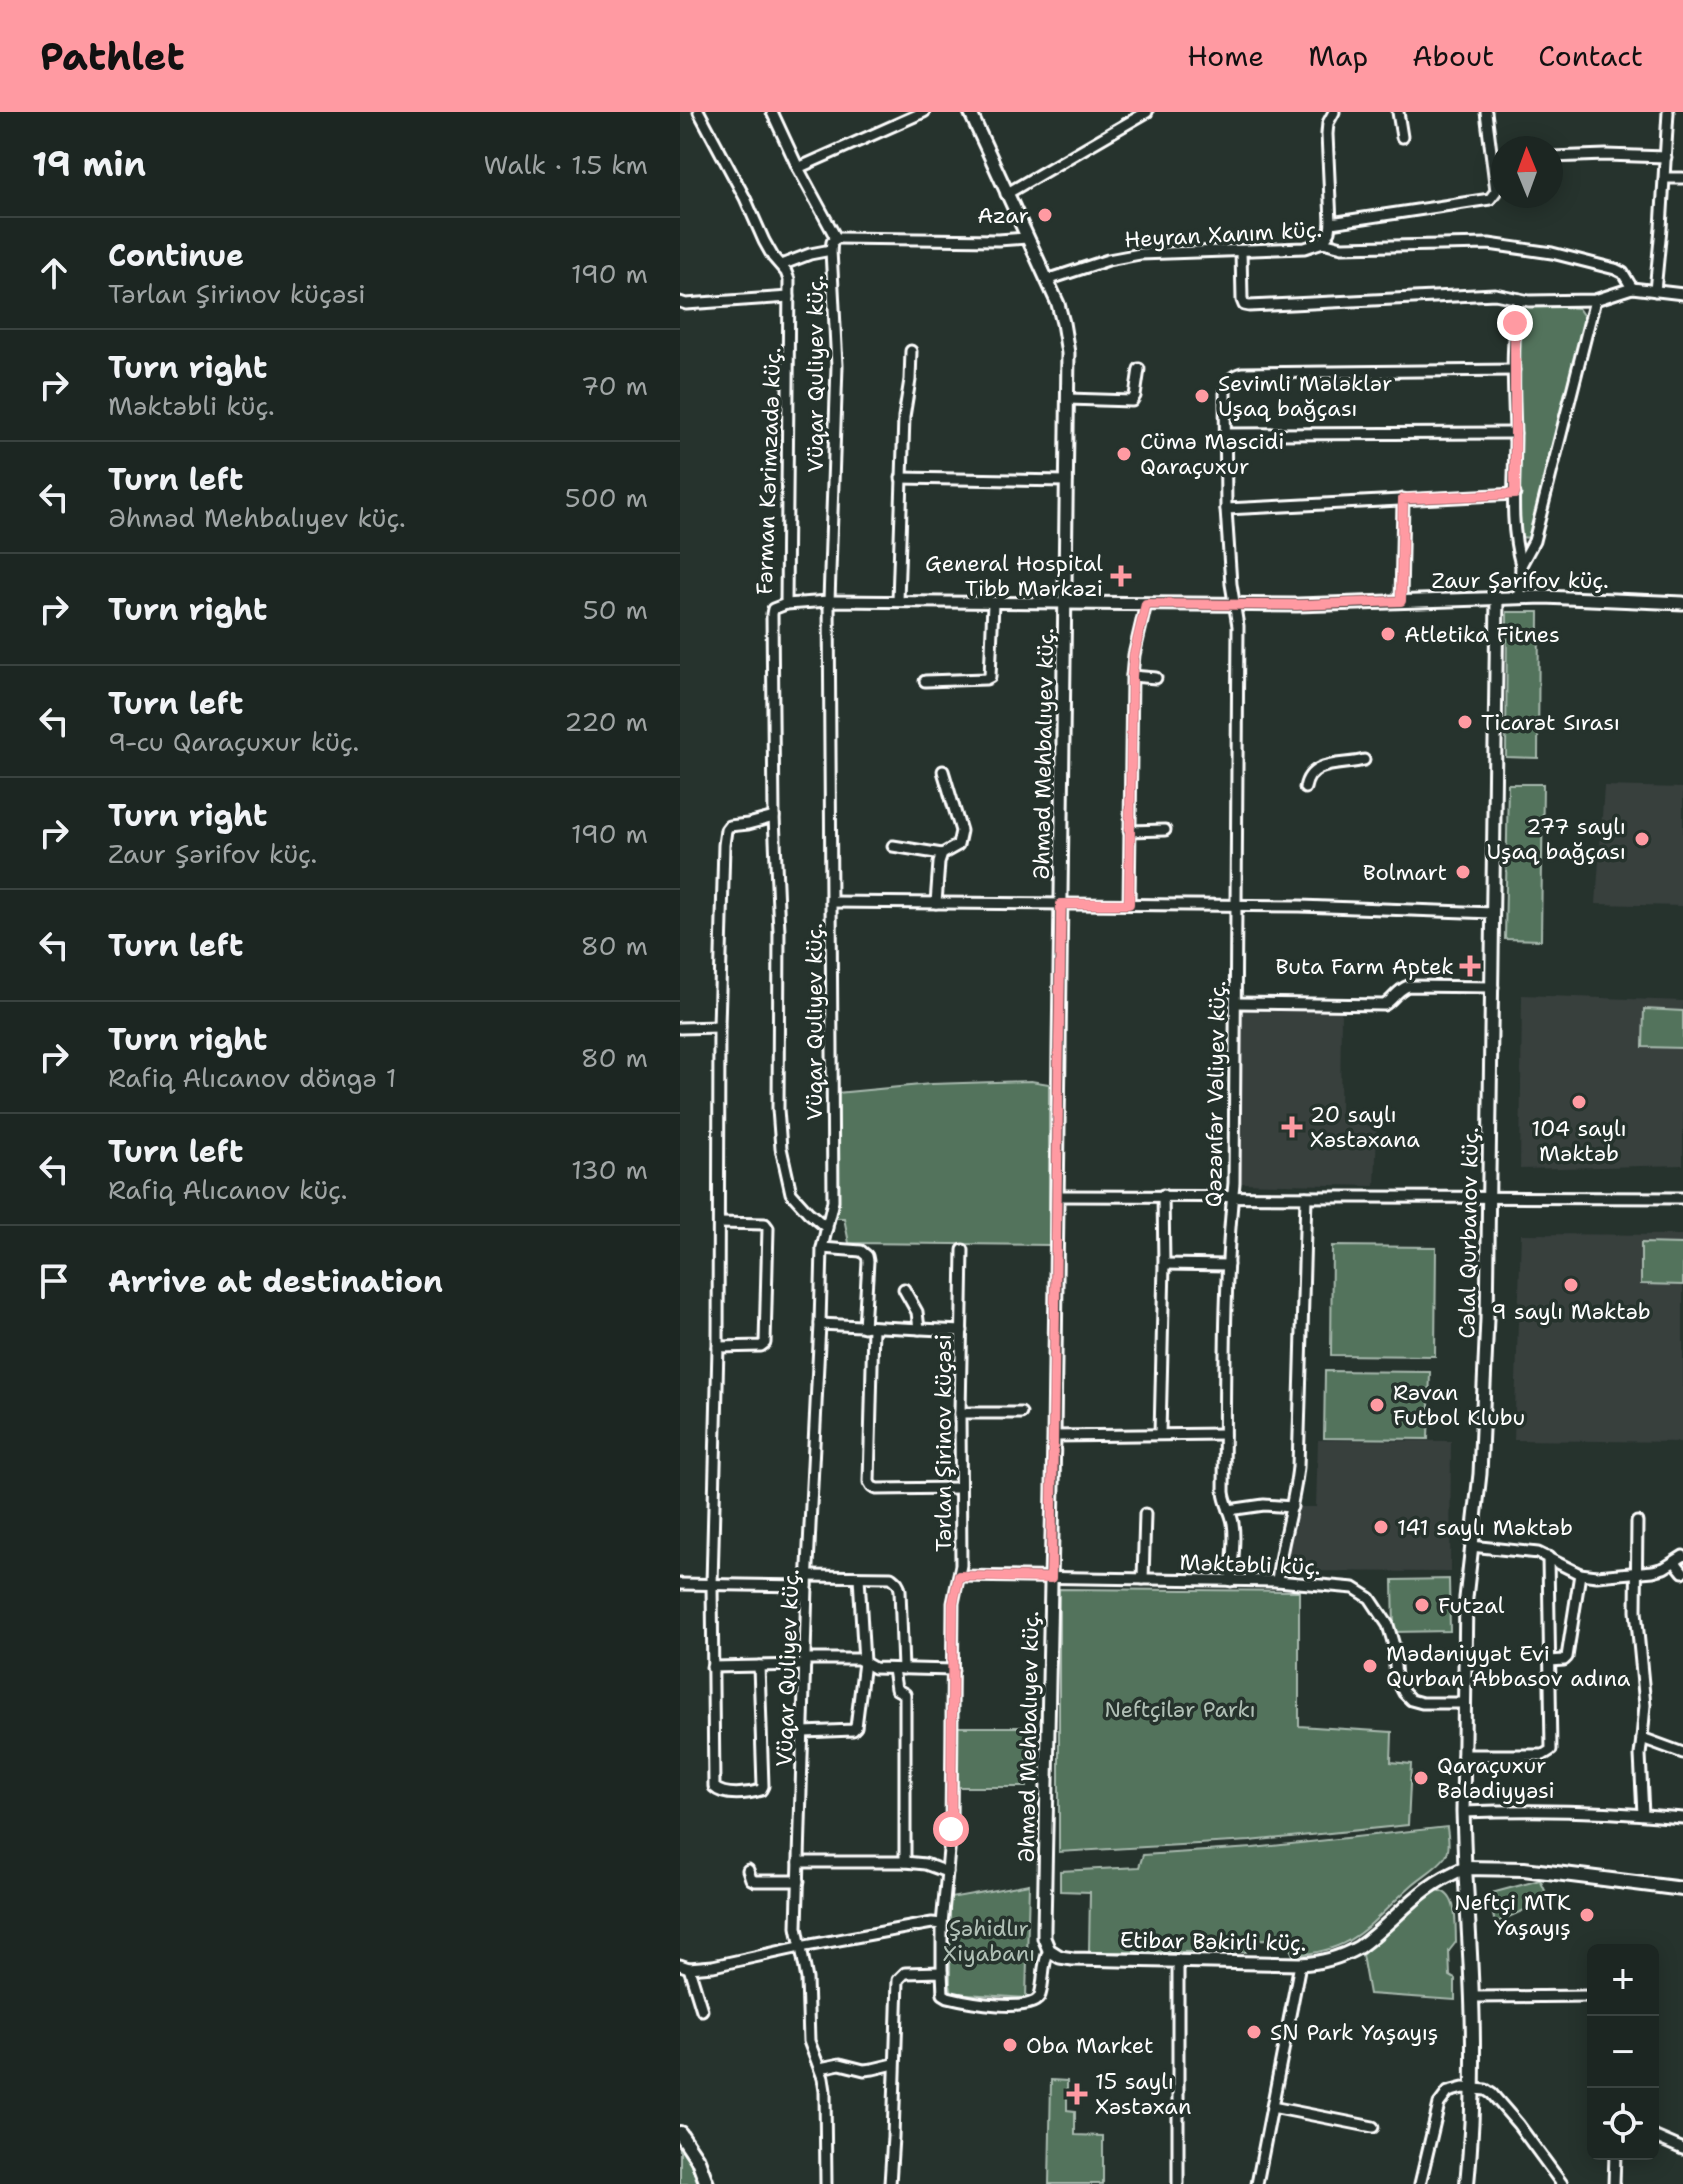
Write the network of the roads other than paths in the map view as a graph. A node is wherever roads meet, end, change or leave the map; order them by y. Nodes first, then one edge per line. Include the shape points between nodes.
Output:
1 (699, 112) edge
2 (772, 112) edge
3 (924, 112) edge
4 (970, 112) edge
5 (1147, 112) edge
6 (1334, 112) edge
7 (1398, 112) edge
8 (1486, 112) edge
9 (1668, 112) edge
10 (1492, 136) edge
11 (1402, 137) dead end
12 (1563, 157) edge
13 (1666, 157) junction
14 (798, 168) junction
15 (1665, 178) junction
16 (1683, 178) edge
17 (1006, 194) junction
18 (1491, 198) edge
19 (1331, 223) junction
20 (836, 238) junction
21 (1027, 238) junction
22 (1323, 242) junction
23 (831, 250) junction
24 (1241, 251) junction
25 (781, 265) junction
26 (1047, 280) junction
27 (1632, 288) junction
28 (1655, 291) junction
29 (1683, 294) edge
30 (789, 297) junction
31 (1519, 299) junction
32 (1595, 300) junction
33 (680, 302) edge
34 (911, 351) dead end
35 (1139, 369) dead end
36 (1514, 370) junction
37 (1068, 399) junction
38 (1515, 433) junction
39 (1225, 434) junction
40 (901, 478) junction
41 (1067, 481) junction
42 (1515, 494) junction
43 (1403, 499) junction
44 (1226, 509) junction
45 (1521, 565) junction
46 (1520, 597) junction
47 (1497, 598) junction
48 (829, 601) junction
49 (898, 601) junction
50 (1401, 601) junction
51 (993, 603) junction
52 (1065, 603) junction
53 (1683, 603) edge
54 (786, 604) junction
55 (1146, 604) junction
56 (1234, 605) junction
57 (1132, 676) junction
58 (1156, 678) dead end
59 (925, 681) dead end
60 (1364, 760) dead end
61 (943, 771) dead end
62 (1305, 788) dead end
63 (774, 817) junction
64 (1165, 830) dead end
65 (1129, 831) junction
66 (893, 846) dead end
67 (942, 854) junction
68 (831, 902) junction
69 (936, 903) junction
70 (1061, 904) junction
71 (1129, 904) junction
72 (1235, 905) junction
73 (1493, 913) junction
74 (1493, 987) junction
75 (1235, 1003) junction
76 (719, 1027) junction
77 (680, 1028) edge
78 (1163, 1195) junction
79 (1057, 1196) junction
80 (1233, 1196) junction
81 (1306, 1197) junction
82 (1488, 1198) junction
83 (1683, 1198) edge
84 (719, 1223) junction
85 (827, 1228) junction
86 (822, 1248) junction
87 (963, 1250) dead end
88 (1164, 1264) junction
89 (1228, 1265) junction
90 (904, 1289) dead end
91 (820, 1324) junction
92 (869, 1327) junction
93 (919, 1329) junction
94 (962, 1331) junction
95 (718, 1347) junction
96 (960, 1413) junction
97 (1021, 1413) dead end
98 (1160, 1434) junction
99 (1224, 1434) junction
100 (1054, 1436) junction
101 (959, 1488) junction
102 (1292, 1507) junction
103 (1229, 1510) junction
104 (1145, 1514) dead end
105 (1637, 1522) dead end
106 (1471, 1546) junction
107 (1548, 1557) junction
108 (1679, 1559) edge
109 (1637, 1572) junction
110 (1683, 1572) edge
111 (1580, 1574) junction
112 (959, 1576) junction
113 (859, 1577) junction
114 (1051, 1578) junction
115 (1143, 1579) junction
116 (807, 1581) junction
117 (1231, 1581) junction
118 (1277, 1581) junction
119 (680, 1584) edge
120 (712, 1584) junction
121 (1550, 1661) junction
122 (805, 1662) junction
123 (864, 1662) junction
124 (759, 1666) junction
125 (712, 1667) junction
126 (898, 1669) junction
127 (953, 1670) junction
128 (1463, 1703) junction
129 (804, 1732) junction
130 (1642, 1738) junction
131 (1683, 1753) edge
132 (1463, 1755) junction
133 (1463, 1812) junction
134 (1643, 1814) junction
135 (1683, 1818) edge
136 (799, 1862) junction
137 (905, 1862) junction
138 (1465, 1868) junction
139 (748, 1870) dead end
140 (947, 1872) junction
141 (799, 1881) junction
142 (1683, 1889) edge
143 (942, 1924) junction
144 (800, 1947) junction
145 (1049, 1950) junction
146 (1178, 1960) junction
147 (1300, 1964) junction
148 (685, 1967) edge
149 (942, 1972) junction
150 (1587, 1996) edge
151 (1473, 1997) junction
152 (702, 2010) dead end
153 (894, 2064) junction
154 (820, 2068) junction
155 (1474, 2089) junction
156 (1272, 2107) junction
157 (1373, 2127) dead end
158 (680, 2133) edge
159 (1659, 2139) edge
160 (1683, 2149) edge
161 (1615, 2160) edge
162 (1559, 2183) edge
163 (707, 2184) edge
164 (826, 2184) edge
165 (890, 2184) edge
166 (1178, 2184) edge
167 (1257, 2184) edge
168 (1420, 2184) edge
169 (1467, 2184) edge
170 (1614, 2184) edge

1 - 25 street, Fərman Kərimzadə küç.
2 - 14 street
3 - 14 street
4 - 17 street, Əhməd Mehbalıyev küç.
5 - 17 street
6 - 19 street via 1327,134
7 - 11 street
8 - 10 street
9 - 13 street
12 - 13 street
13 - 15 street
14 - 20 street
15 - 16 street
15 - 28 street
17 - 21 street, Əhməd Mehbalıyev küç.
18 - 19 street
19 - 22 street
20 - 21 street
20 - 23 street, Vüqar Quliyev küç.
21 - 26 street, Əhməd Mehbalıyev küç.
22 - 24 street, Heyran Xanım küç. via 1305,248
22 - 27 street, Heyran Xanım küç. via 1342,247 1505,246 1615,269
23 - 25 street
23 - 48 street, Vüqar Quliyev küç. via 837,366
24 - 26 street, Heyran Xanım küç. via 1125,256
24 - 31 street via 1242,300 1249,306 1495,294
25 - 30 street, Fərman Kərimzadə küç. via 789,280
26 - 37 street, Əhməd Mehbalıyev küç. via 1067,339
27 - 28 street
27 - 32 street
28 - 29 street
30 - 33 street
30 - 54 street, Fərman Kərimzadə küç.
31 - 32 street
31 - 36 street
32 - 45 street via 1534,541
34 - 40 street
35 - 37 street via 1132,401
36 - 38 street
36 - 39 street, Qəzənfər Vəliyev küç. via 1242,373 1228,381 1225,390
37 - 41 street, Əhməd Mehbalıyev küç.
38 - 39 street
38 - 42 street
39 - 44 street, Qəzənfər Vəliyev küç.
40 - 41 street
40 - 49 street
41 - 52 street, Əhməd Mehbalıyev küç.
42 - 43 street
42 - 45 street via 1514,533
43 - 44 street
43 - 50 street
44 - 56 street, Qəzənfər Vəliyev küç.
45 - 46 street
46 - 47 street, Zaur Şərifov küç.
46 - 53 street, Zaur Şərifov küç.
47 - 50 street, Zaur Şərifov küç.
47 - 73 street, Cəlal Qurbanov küç.
48 - 49 street, Zaur Şərifov küç.
48 - 54 street, Zaur Şərifov küç.
48 - 68 street, Vüqar Quliyev küç.
49 - 51 street, Zaur Şərifov küç.
50 - 56 street, Zaur Şərifov küç.
51 - 52 street, Zaur Şərifov küç.
51 - 59 street via 990,677
52 - 55 street, Zaur Şərifov küç.
52 - 70 street, Əhməd Mehbalıyev küç.
54 - 63 street, Fərman Kərimzadə küç. via 777,605 772,614
55 - 56 street, Zaur Şərifov küç.
55 - 57 street
56 - 72 street, Qəzənfər Vəliyev küç.
57 - 58 street
57 - 65 street
60 - 62 street via 1324,766 1307,779
61 - 67 street via 961,831 958,845
63 - 76 street via 729,826 725,835
63 - 85 street via 781,1148 791,1193
64 - 65 street
65 - 71 street
66 - 67 street
67 - 69 street
68 - 69 street
68 - 85 street, Vüqar Quliyev küç. via 833,1201
69 - 70 street
70 - 71 street
70 - 79 street, Əhməd Mehbalıyev küç.
71 - 72 street
72 - 73 street
72 - 75 street, Qəzənfər Vəliyev küç.
73 - 74 street, Cəlal Qurbanov küç.
74 - 75 street via 1408,986 1384,1005
74 - 82 street, Cəlal Qurbanov küç.
75 - 80 street, Qəzənfər Vəliyev küç.
76 - 77 street
76 - 84 street
78 - 79 street
78 - 80 street
78 - 88 street
79 - 100 street, Əhməd Mehbalıyev küç.
80 - 81 street
80 - 89 street, Qəzənfər Vəliyev küç.
81 - 82 street
81 - 102 street via 1298,1467
82 - 83 street
82 - 106 street, Cəlal Qurbanov küç. via 1482,1443
84 - 95 street
84 - 95 street via 768,1228 765,1343
85 - 86 street, Vüqar Quliyev küç.
86 - 91 street, Vüqar Quliyev küç.
86 - 92 street via 867,1256
87 - 94 street, Tərlan Şirinov küçəsi
88 - 89 street
88 - 98 street
89 - 99 street, Qəzənfər Vəliyev küç.
90 - 93 street via 917,1312
91 - 92 street
91 - 116 street, Vüqar Quliyev küç.
92 - 93 street
92 - 101 street via 869,1482 877,1489
93 - 94 street
94 - 96 street, Tərlan Şirinov küçəsi
95 - 120 street
96 - 97 street
96 - 101 street, Tərlan Şirinov küçəsi
98 - 99 street
98 - 100 street
99 - 103 street, Qəzənfər Vəliyev küç. via 1224,1501
100 - 114 street, Əhməd Mehbalıyev küç.
101 - 112 street, Tərlan Şirinov küçəsi
102 - 103 street
102 - 118 street
103 - 117 street, Qəzənfər Vəliyev küç. via 1234,1530
104 - 115 street
105 - 109 street
106 - 107 street
106 - 128 street, Cəlal Qurbanov küç.
107 - 111 street
107 - 121 street
108 - 109 street via 1664,1568
108 - 110 street
109 - 111 street
109 - 130 street
111 - 121 street via 1567,1657
112 - 114 street, Məktəbli küç.
112 - 127 street, Tərlan Şirinov küçəsi via 953,1603
113 - 116 street
113 - 123 street
113 - 126 street via 891,1577 899,1583
114 - 115 street, Məktəbli küç.
114 - 145 street, Əhməd Mehbalıyev küç. via 1044,1914
115 - 117 street, Məktəbli küç.
116 - 120 street
116 - 122 street, Vüqar Quliyev küç.
117 - 118 street, Məktəbli küç.
118 - 128 street, Məktəbli küç. via 1363,1592 1388,1625 1396,1678 1404,1693 1422,1703
119 - 120 street
120 - 125 street
121 - 132 street via 1549,1753
122 - 123 street
122 - 124 street
122 - 129 street, Vüqar Quliyev küç.
123 - 126 street
123 - 129 street via 856,1727
124 - 125 street
124 - 125 street via 761,1790 723,1794 714,1787
126 - 127 street
126 - 137 street via 896,1689 905,1694
127 - 140 street, Tərlan Şirinov küçəsi
128 - 132 street, Cəlal Qurbanov küç.
129 - 136 street, Vüqar Quliyev küç.
130 - 131 street
130 - 134 street
132 - 133 street, Cəlal Qurbanov küç.
133 - 134 street
133 - 138 street, Cəlal Qurbanov küç.
134 - 135 street
136 - 137 street
136 - 141 street, Vüqar Quliyev küç.
137 - 140 street
138 - 142 main road, Etibar Bəkirli küç. via 1524,1869
138 - 147 street, Etibar Bəkirli küç. via 1423,1890 1359,1947 1335,1959
138 - 151 main road
139 - 141 street via 755,1881
140 - 143 street, Tərlan Şirinov küçəsi
141 - 144 street, Vüqar Quliyev küç.
143 - 144 street
143 - 149 street, Tərlan Şirinov küçəsi
144 - 148 street
144 - 154 street via 809,2041
145 - 146 street, Etibar Bəkirli küç. via 1073,1959
145 - 149 street via 1040,1995 1030,2004 948,1997 943,1994
146 - 147 street, Etibar Bəkirli küç.
146 - 166 street
147 - 156 street
148 - 152 street
149 - 153 street via 905,1973 898,1980
150 - 151 street
151 - 155 main road
153 - 154 street via 864,2070 840,2064
153 - 165 street
154 - 164 street
155 - 162 street via 1492,2094
155 - 168 street via 1454,2090 1439,2104
155 - 169 main road
156 - 157 street
156 - 167 street
158 - 163 main road
159 - 160 street
161 - 170 street

